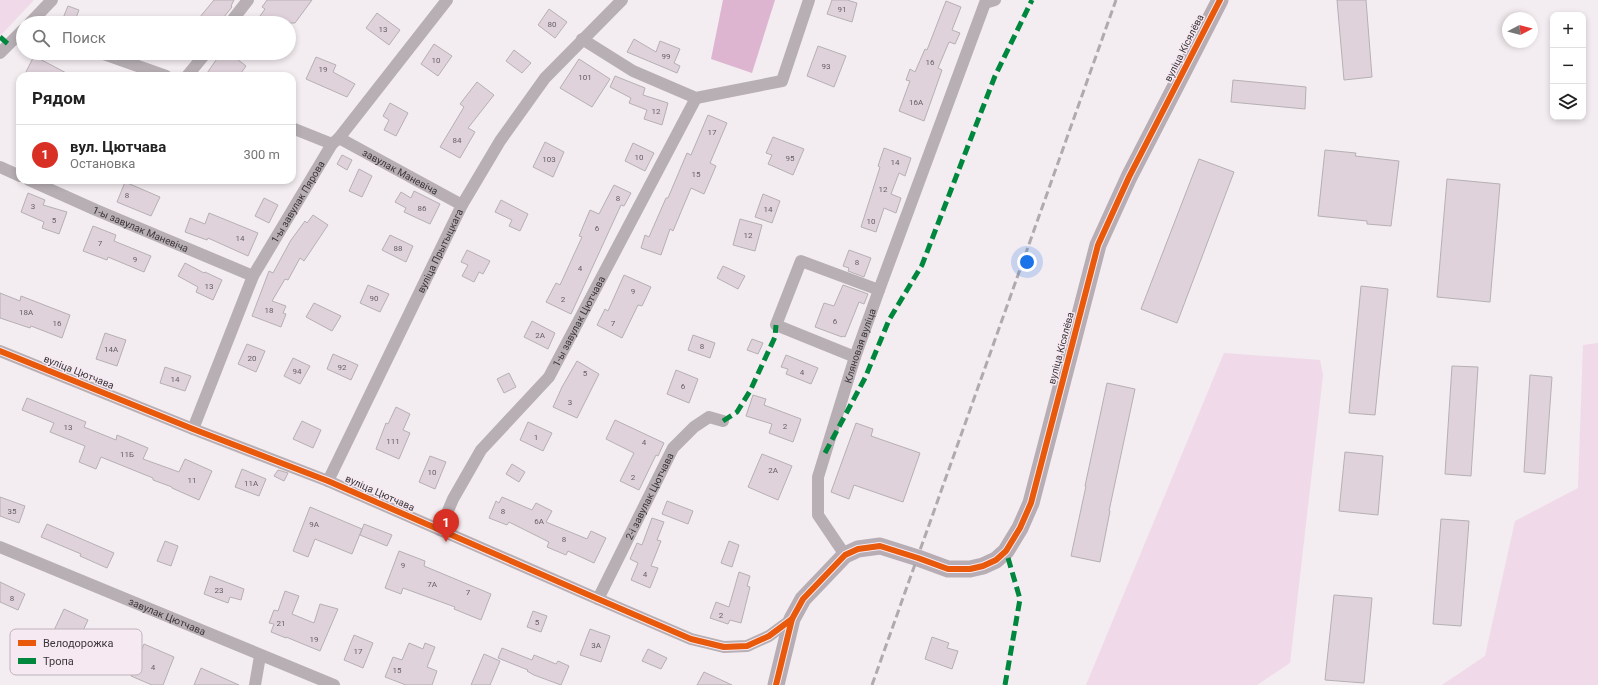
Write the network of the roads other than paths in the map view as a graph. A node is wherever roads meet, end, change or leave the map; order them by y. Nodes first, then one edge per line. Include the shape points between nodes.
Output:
1 (52, 0) edge
2 (248, 0) edge
3 (447, 0) edge
4 (622, 0) edge
5 (809, 0) edge
6 (1220, 0) edge
7 (986, 1) edge
8 (37, 16) edge
9 (235, 16) edge
10 (16, 37) edge
11 (582, 39) junction
12 (0, 52) edge
13 (121, 60) edge
14 (200, 60) edge
15 (155, 72) edge
16 (190, 72) edge
17 (696, 98) junction
18 (296, 129) edge
19 (336, 141) junction
20 (0, 167) edge
21 (16, 174) edge
22 (38, 184) edge
23 (462, 205) junction
24 (253, 276) junction
25 (879, 290) junction
26 (0, 351) edge
27 (855, 357) junction
28 (723, 421) dead end
29 (194, 429) junction
30 (328, 481) junction
31 (440, 530) junction
32 (0, 547) edge
33 (845, 555) junction
34 (598, 599) junction
35 (792, 619) junction
36 (260, 656) junction
37 (256, 685) edge
38 (334, 685) edge
39 (776, 685) edge

1 - 8 street
2 - 9 street
3 - 19 street, 1-ы завулак Пярова
4 - 11 street, вуліца Прытыцкага
5 - 17 street via 782,81
6 - 33 street, вуліца Кісялёва via 1129,177 1098,245 1031,503 1006,552 996,560 970,569 948,569 880,546 858,549
7 - 25 street, Кляновая вуліца
10 - 12 street
11 - 17 street via 633,71
11 - 23 street, вуліца Прытыцкага via 545,78 500,141
13 - 15 street
14 - 16 street
17 - 31 street, 1-ы завулак Цютчава via 549,377 481,450 453,499
18 - 19 street, завулак Маневіча
19 - 23 street, завулак Маневіча
19 - 24 street, 1-ы завулак Пярова
20 - 21 street
22 - 24 street, 1-ы завулак Маневіча
23 - 30 street, вуліца Прытыцкага
24 - 29 street, 1-ы завулак Пярова
25 - 27 street, Кляновая вуліца
25 - 27 street via 800,261 776,325
26 - 29 street, вуліца Цютчава
27 - 33 street, Кляновая вуліца via 818,477 818,515
28 - 34 street, 2-і завулак Цютчава via 709,417 694,427 674,448
29 - 30 street, вуліца Цютчава
30 - 31 street, вуліца Цютчава
31 - 34 street, вуліца Цютчава
32 - 36 street, завулак Цютчава
33 - 35 street via 803,599
34 - 35 street, вуліца Цютчава via 691,639 724,647 747,646 769,636
35 - 39 street
36 - 37 street
36 - 38 street, завулак Цютчава

